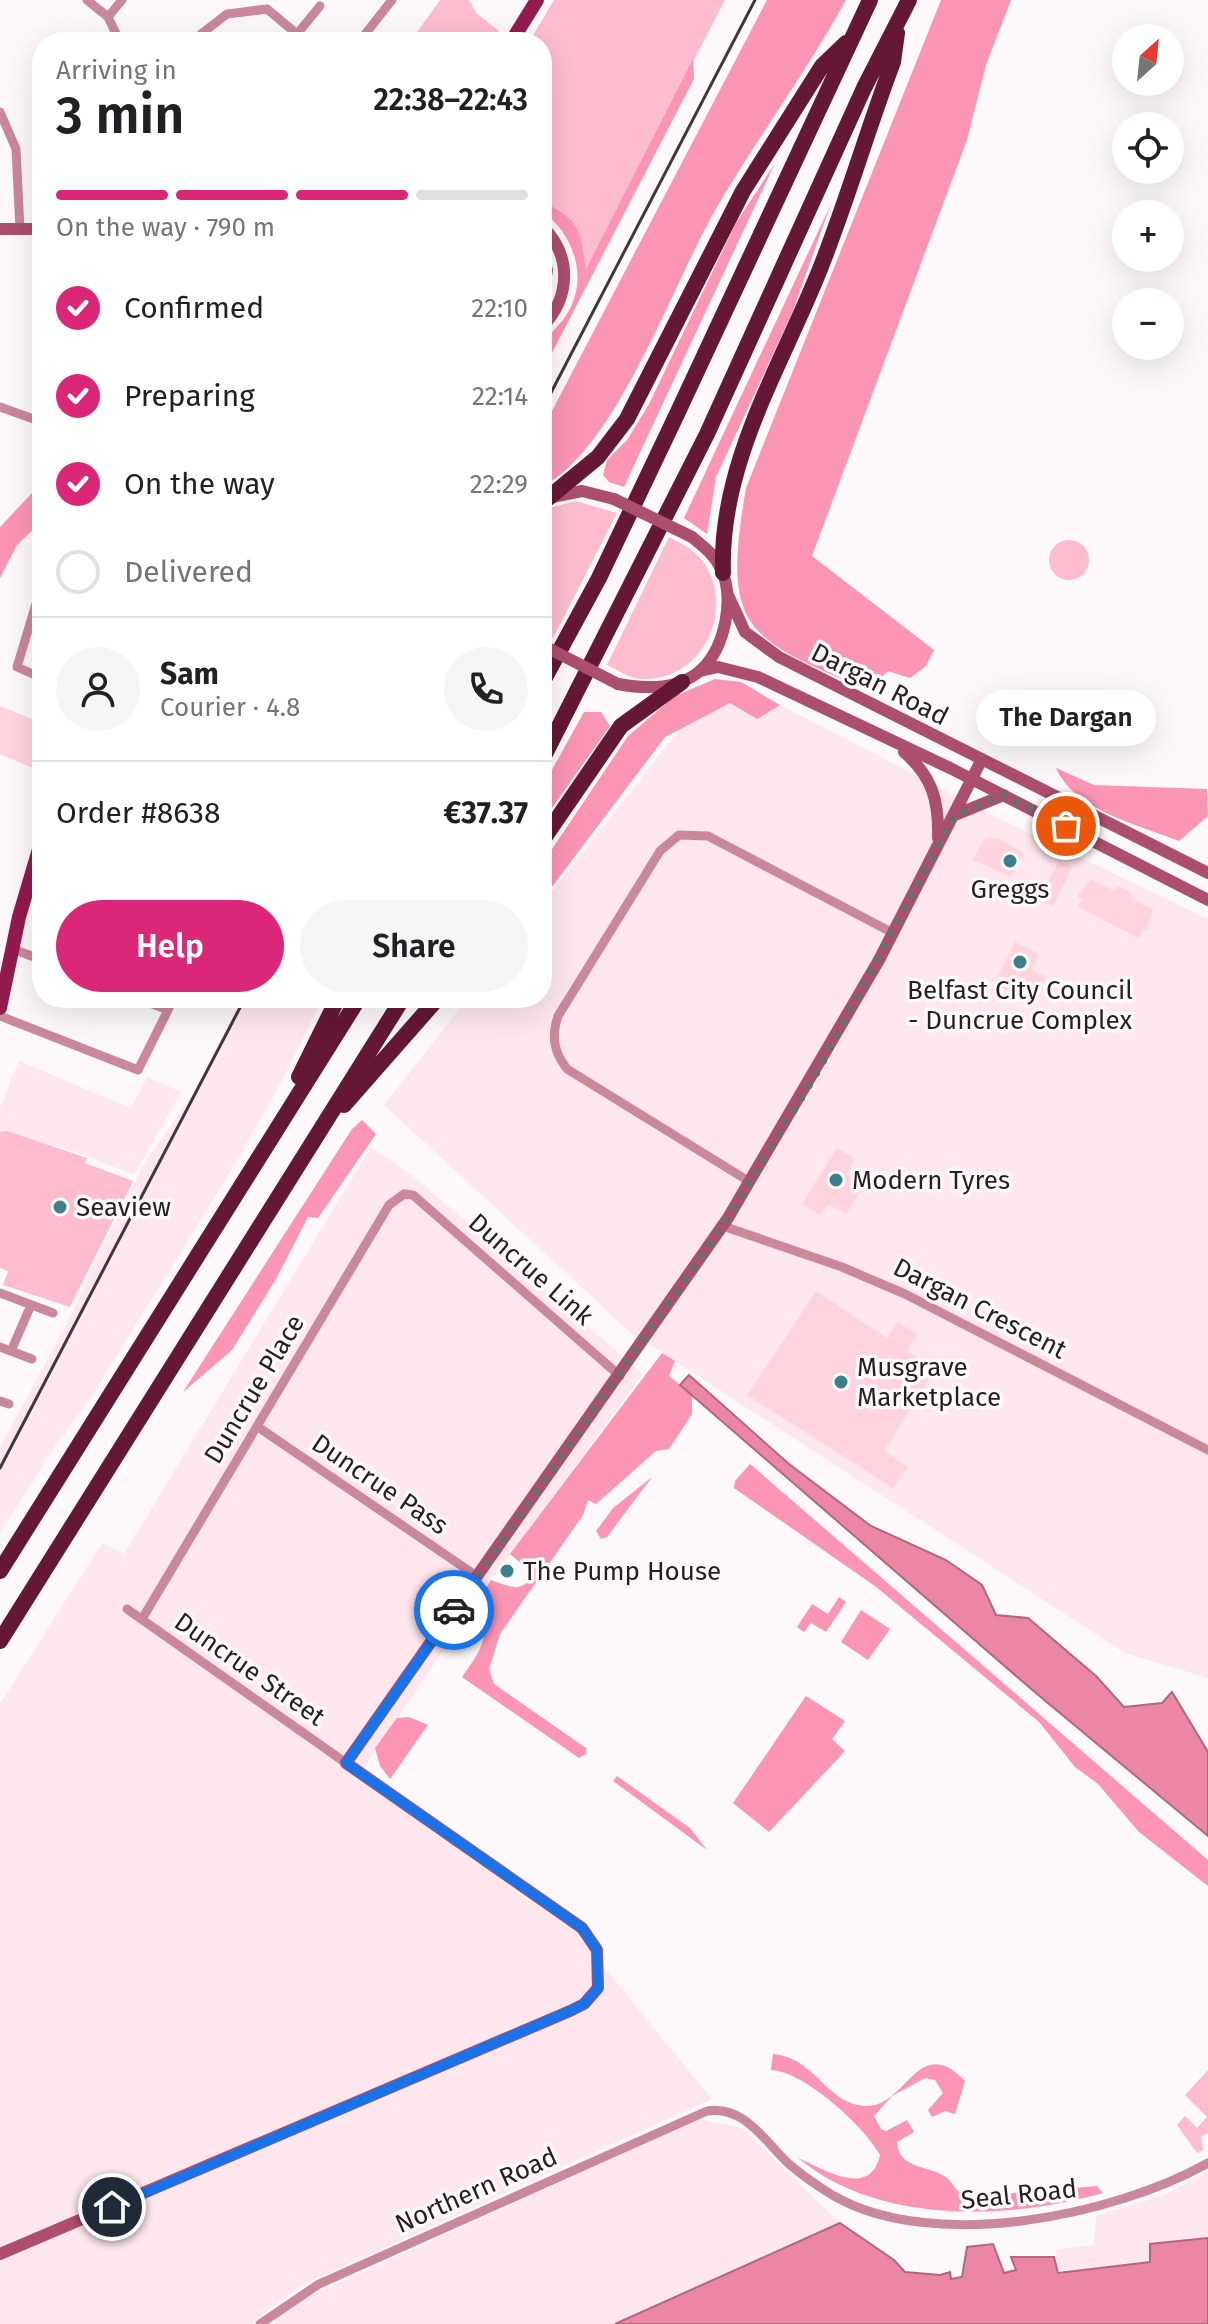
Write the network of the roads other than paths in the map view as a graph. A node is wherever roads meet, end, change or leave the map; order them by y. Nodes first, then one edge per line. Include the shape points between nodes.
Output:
1 (87, 0) edge
2 (122, 0) edge
3 (392, 0) edge
4 (537, 0) edge
5 (870, 0) edge
6 (909, 0) edge
7 (266, 5) edge
8 (320, 6) dead end
9 (108, 17) junction
10 (899, 19) junction
11 (115, 32) edge
12 (204, 32) edge
13 (289, 32) edge
14 (299, 32) edge
15 (367, 32) edge
16 (517, 32) edge
17 (850, 39) junction
18 (0, 112) edge
19 (0, 229) edge
20 (20, 229) junction
21 (32, 229) edge
22 (552, 241) edge
23 (552, 314) edge
24 (0, 407) edge
25 (32, 418) edge
26 (552, 494) edge
27 (552, 498) edge
28 (723, 573) junction
29 (728, 595) junction
30 (32, 625) edge
31 (552, 650) edge
32 (552, 665) edge
33 (700, 671) junction
34 (32, 674) edge
35 (682, 682) junction
36 (552, 740) edge
37 (893, 743) junction
38 (982, 759) junction
39 (973, 780) junction
40 (1004, 795) junction
41 (954, 816) junction
42 (552, 826) edge
43 (938, 842) junction
44 (1208, 873) edge
45 (32, 891) edge
46 (1208, 900) edge
47 (893, 933) junction
48 (13, 949) junction
49 (32, 956) edge
50 (0, 1008) edge
51 (163, 1008) edge
52 (333, 1008) edge
53 (353, 1008) edge
54 (397, 1008) edge
55 (429, 1008) edge
56 (168, 1010) joint
57 (0, 1016) edge
58 (281, 1124) junction
59 (322, 1127) junction
60 (750, 1182) junction
61 (413, 1195) joint
62 (723, 1226) junction
63 (0, 1293) edge
64 (31, 1305) junction
65 (53, 1313) dead end
66 (0, 1347) edge
67 (11, 1351) junction
68 (32, 1359) dead end
69 (620, 1376) junction
70 (258, 1427) junction
71 (1208, 1450) edge
72 (0, 1571) edge
73 (478, 1577) junction
74 (127, 1609) dead end
75 (142, 1619) junction
76 (0, 1641) edge
77 (346, 1763) junction
78 (717, 2110) joint
79 (1208, 2163) edge
80 (0, 2254) edge
81 (260, 2324) edge

1 - 9 street
2 - 9 street
3 - 15 street
4 - 16 main road
5 - 17 highway
6 - 10 highway
7 - 12 street via 227,14
7 - 13 street
8 - 14 street
9 - 11 street
10 - 28 highway via 893,62 831,240 735,470 724,516
10 - 36 highway via 707,434
17 - 26 highway via 822,66 743,191 621,428 598,457
17 - 32 highway via 599,578
18 - 20 street via 16,149
19 - 20 street
20 - 21 street
22 - 23 street via 565,277
24 - 25 street
27 - 28 street, bridge via 582,491 614,499 692,537
28 - 29 street
29 - 33 street via 719,641
29 - 38 street, Dargan Road via 756,643
30 - 34 street via 17,667
31 - 35 street, bridge via 618,684 652,688
33 - 35 street
33 - 37 street, Dargan Road via 718,667 758,677
35 - 42 highway via 621,726
37 - 39 street, Dargan Road
37 - 43 street via 930,783 938,807
38 - 39 street
38 - 44 street, Dargan Road
39 - 40 street, Dargan Road
39 - 41 street
40 - 41 street
40 - 46 street, Dargan Road
41 - 43 street
43 - 47 street
45 - 48 main road
47 - 60 street
47 - 60 street via 708,836 679,835 660,851 558,1016 554,1041 567,1069
48 - 49 street
48 - 50 main road
51 - 56 street
52 - 58 highway
53 - 58 highway
54 - 59 highway
55 - 59 highway
56 - 57 street via 138,1070
58 - 72 highway
59 - 76 highway
60 - 62 street
61 - 69 street, Duncrue Link
61 - 70 street, Duncrue Place via 404,1194 389,1205
62 - 69 street
62 - 71 street, Dargan Crescent via 905,1294
63 - 64 street
64 - 65 street
64 - 67 street
66 - 67 street
67 - 68 street
69 - 73 street
70 - 73 street, Duncrue Pass
70 - 75 street, Duncrue Place
73 - 77 street
74 - 75 street, Duncrue Street
75 - 77 street, Duncrue Street
77 - 80 street, Duncrue Street via 582,1928 597,1950 598,1988 570,2011
78 - 79 street, Seal Road via 742,2117 793,2168 832,2195 865,2209 921,2220 992,2224 1072,2213 1161,2186
78 - 81 street, Northern Road via 695,2115 319,2284

